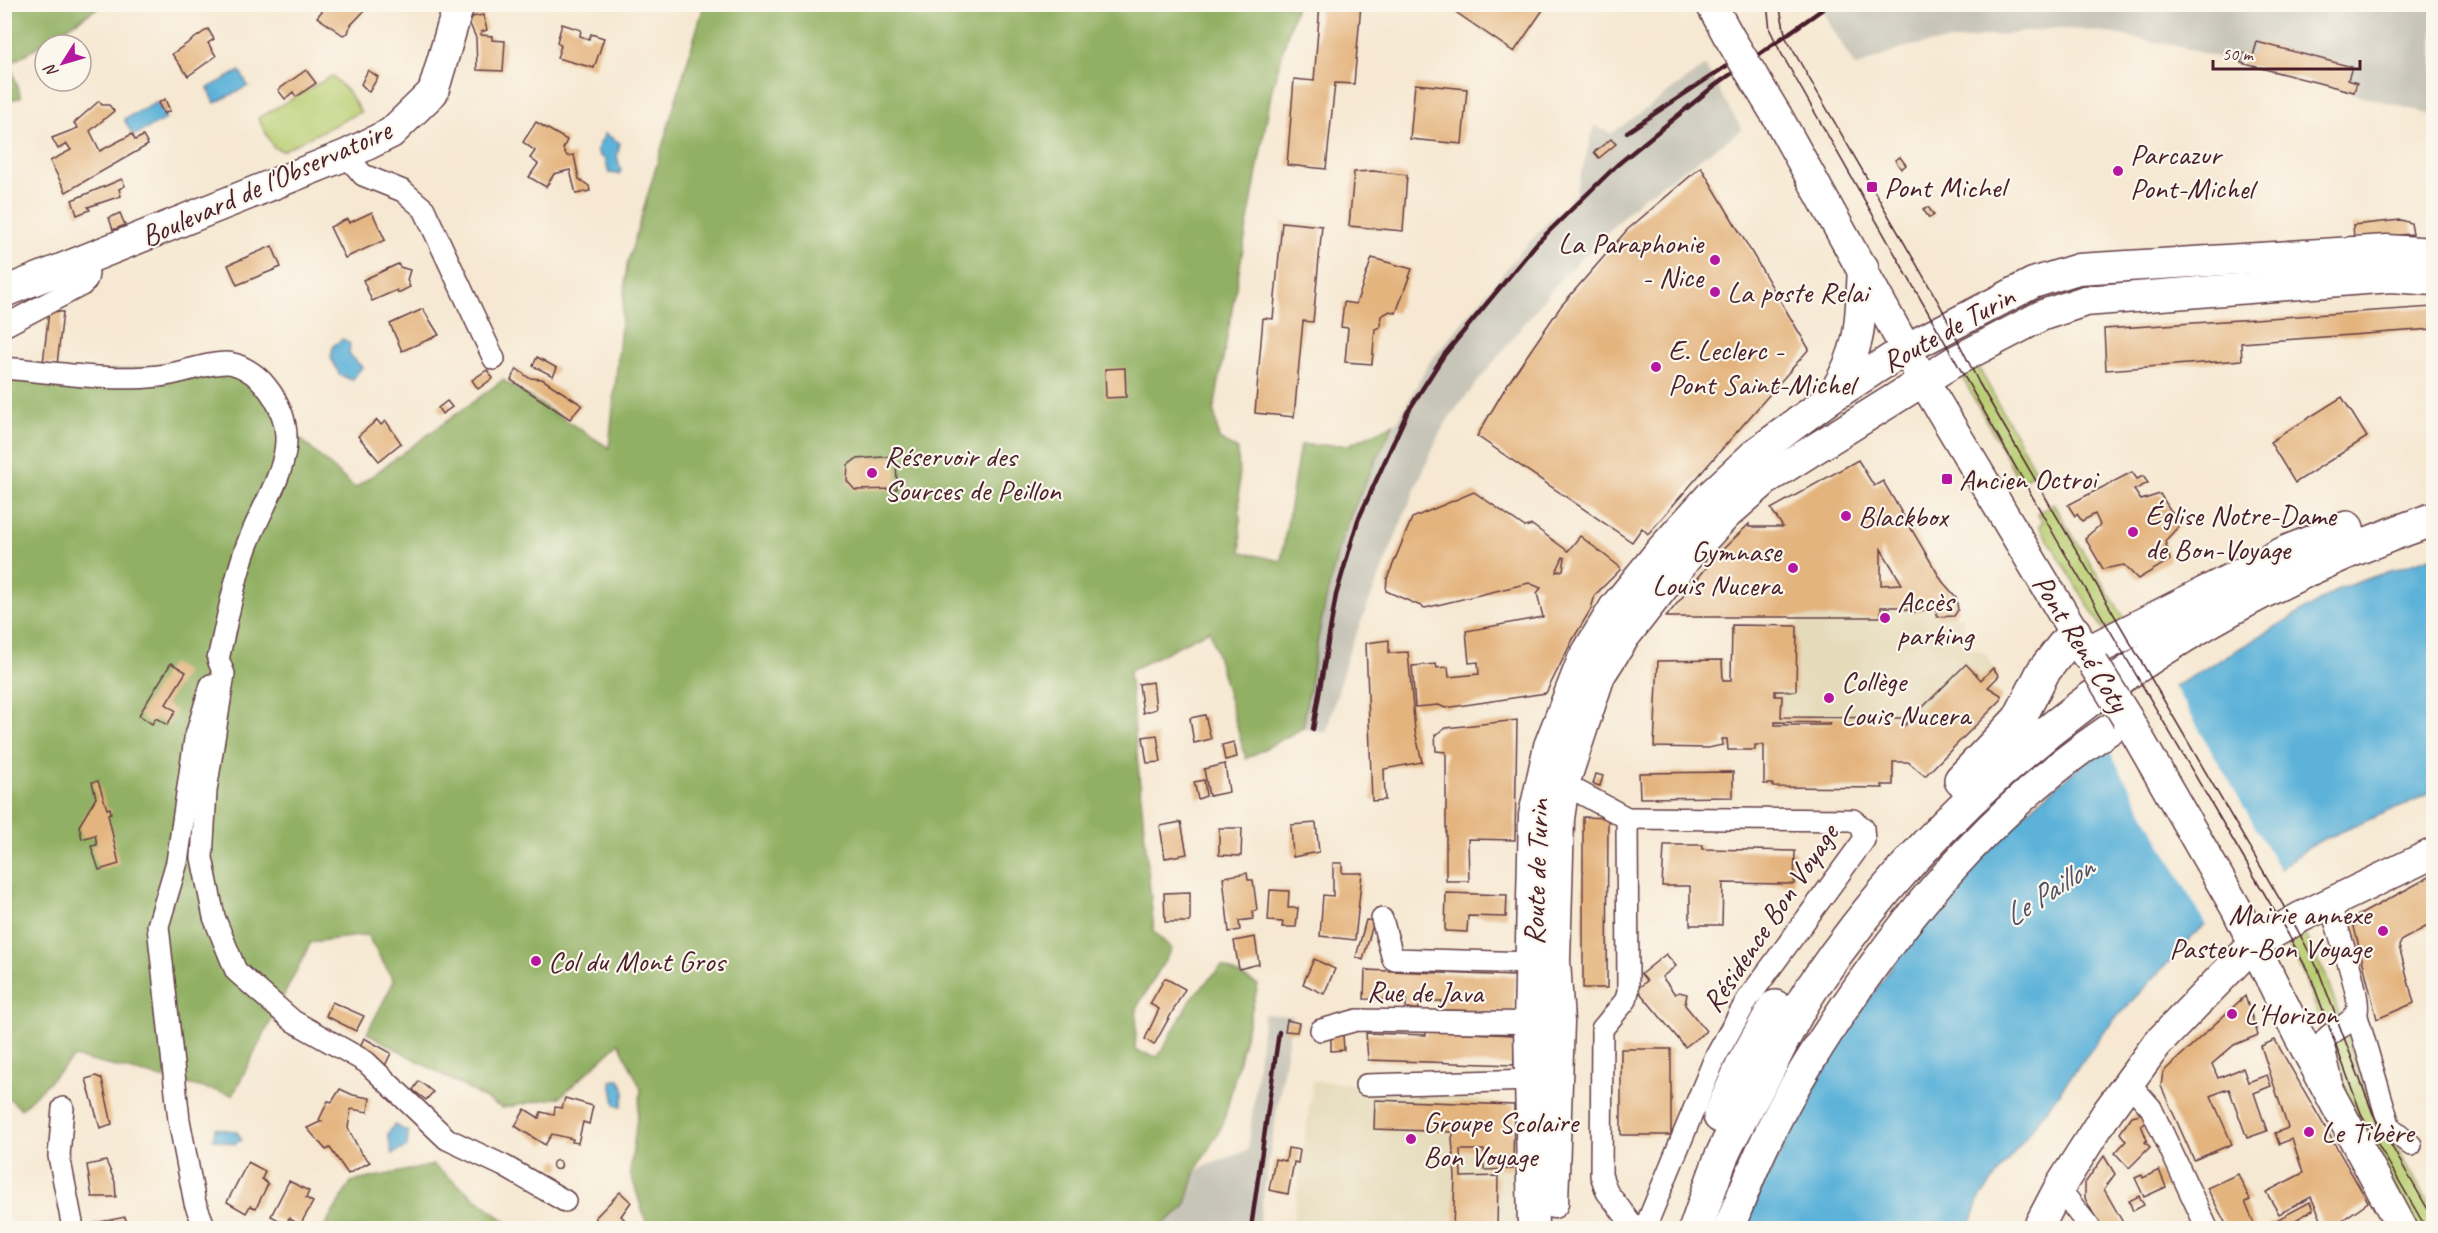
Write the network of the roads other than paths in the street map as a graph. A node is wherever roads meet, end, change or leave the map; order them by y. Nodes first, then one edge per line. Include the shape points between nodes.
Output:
1 (459, 4) edge
2 (1711, 4) edge
3 (346, 155) junction
4 (2433, 253) edge
5 (84, 260) junction
6 (1863, 267) junction
7 (2433, 280) edge
8 (4, 292) edge
9 (4, 326) edge
10 (1906, 349) junction
11 (494, 359) dead end
12 (4, 368) edge
13 (1923, 380) junction
14 (1832, 397) junction
15 (2433, 498) edge
16 (2433, 519) edge
17 (2433, 541) edge
18 (2085, 649) junction
19 (218, 659) junction
20 (2127, 717) junction
21 (1564, 784) junction
22 (1627, 818) junction
23 (2433, 853) edge
24 (2330, 902) junction
25 (1382, 920) dead end
26 (2254, 944) junction
27 (1532, 963) junction
28 (2356, 1013) junction
29 (1560, 1022) junction
30 (1529, 1024) junction
31 (1321, 1030) dead end
32 (1532, 1080) junction
33 (2128, 1082) junction
34 (1366, 1085) dead end
35 (63, 1108) dead end
36 (2338, 1109) junction
37 (2410, 1145) dead end
38 (2059, 1188) junction
39 (565, 1201) dead end
40 (73, 1228) edge
41 (205, 1228) edge
42 (1533, 1228) edge
43 (1553, 1228) edge
44 (1635, 1228) edge
45 (1646, 1228) edge
46 (1680, 1228) edge
47 (1696, 1228) edge
48 (1717, 1228) edge
49 (1729, 1228) edge
50 (2038, 1228) edge
51 (2090, 1228) edge
52 (2207, 1228) edge
53 (2402, 1228) edge

1 - 3 main road, Boulevard de l'Observatoire via 433,92 391,133
2 - 6 main road, Pont René Coty, bridge
3 - 5 main road, Boulevard de l'Observatoire
3 - 11 street via 363,175 403,191 424,209
4 - 10 main road, Route de Turin via 2387,250 2078,270 2033,283
5 - 8 main road, Boulevard de l'Observatoire
5 - 9 street via 88,272 82,285
6 - 10 main road, Pont René Coty
6 - 14 main road via 1860,330 1854,359
7 - 13 main road, Route de Turin via 2391,277 2085,301 2043,315
10 - 13 main road, Pont René Coty
10 - 14 main road, Route de Turin
12 - 19 street via 133,377 227,363 260,378 274,396 286,419 287,445 277,480 246,549
13 - 18 main road, Pont René Coty
13 - 21 main road, Route de Turin via 1768,478 1687,557 1625,636 1600,675
14 - 27 main road, Route de Turin via 1757,452 1710,496 1626,592 1583,659 1549,746 1534,816
15 - 18 main road via 2407,504 2288,552
16 - 47 main road via 2318,565 2247,599 2163,648 2072,712 1999,774 1933,838 1815,984 1722,1157
17 - 48 main road via 2384,558 2259,613 2173,662 2121,696 2010,786 1946,849 1830,992 1770,1098
18 - 20 main road, Pont René Coty, bridge
18 - 46 main road via 2043,672 2019,719 1906,836 1843,910 1778,1002 1742,1067 1711,1138
19 - 39 street via 224,674 206,791 202,858 214,917 237,970 293,1021 366,1062 447,1139
19 - 41 street via 195,739 177,862 158,926 179,1120 195,1203
20 - 26 main road, Pont René Coty
20 - 49 main road via 2023,795 1958,860 1886,945 1814,1051 1764,1143
21 - 22 street, Résidence Bon Voyage
21 - 29 main road, Route de Turin via 1559,819 1555,961
22 - 44 street via 1628,991 1626,1000 1602,1029 1601,1175 1607,1192
22 - 45 street, Résidence Bon Voyage via 1853,820 1863,828 1864,840 1748,999 1715,1058
23 - 24 main road
24 - 26 main road
24 - 28 street via 2358,1001
25 - 27 street via 1394,959
26 - 33 main road via 2180,1017
26 - 36 main road, Pont René Coty
27 - 30 main road, Route de Turin
28 - 36 street via 2323,1044
28 - 37 street via 2390,1128
29 - 30 street, Rue de Java
29 - 43 main road, Route de Turin
30 - 31 street, Rue de Java via 1357,1020
30 - 32 main road, Route de Turin
32 - 34 street
32 - 42 main road, Route de Turin
33 - 38 main road
33 - 52 street via 2151,1108
35 - 40 street via 59,1156
36 - 53 main road, Pont René Coty
38 - 50 main road
38 - 51 street

